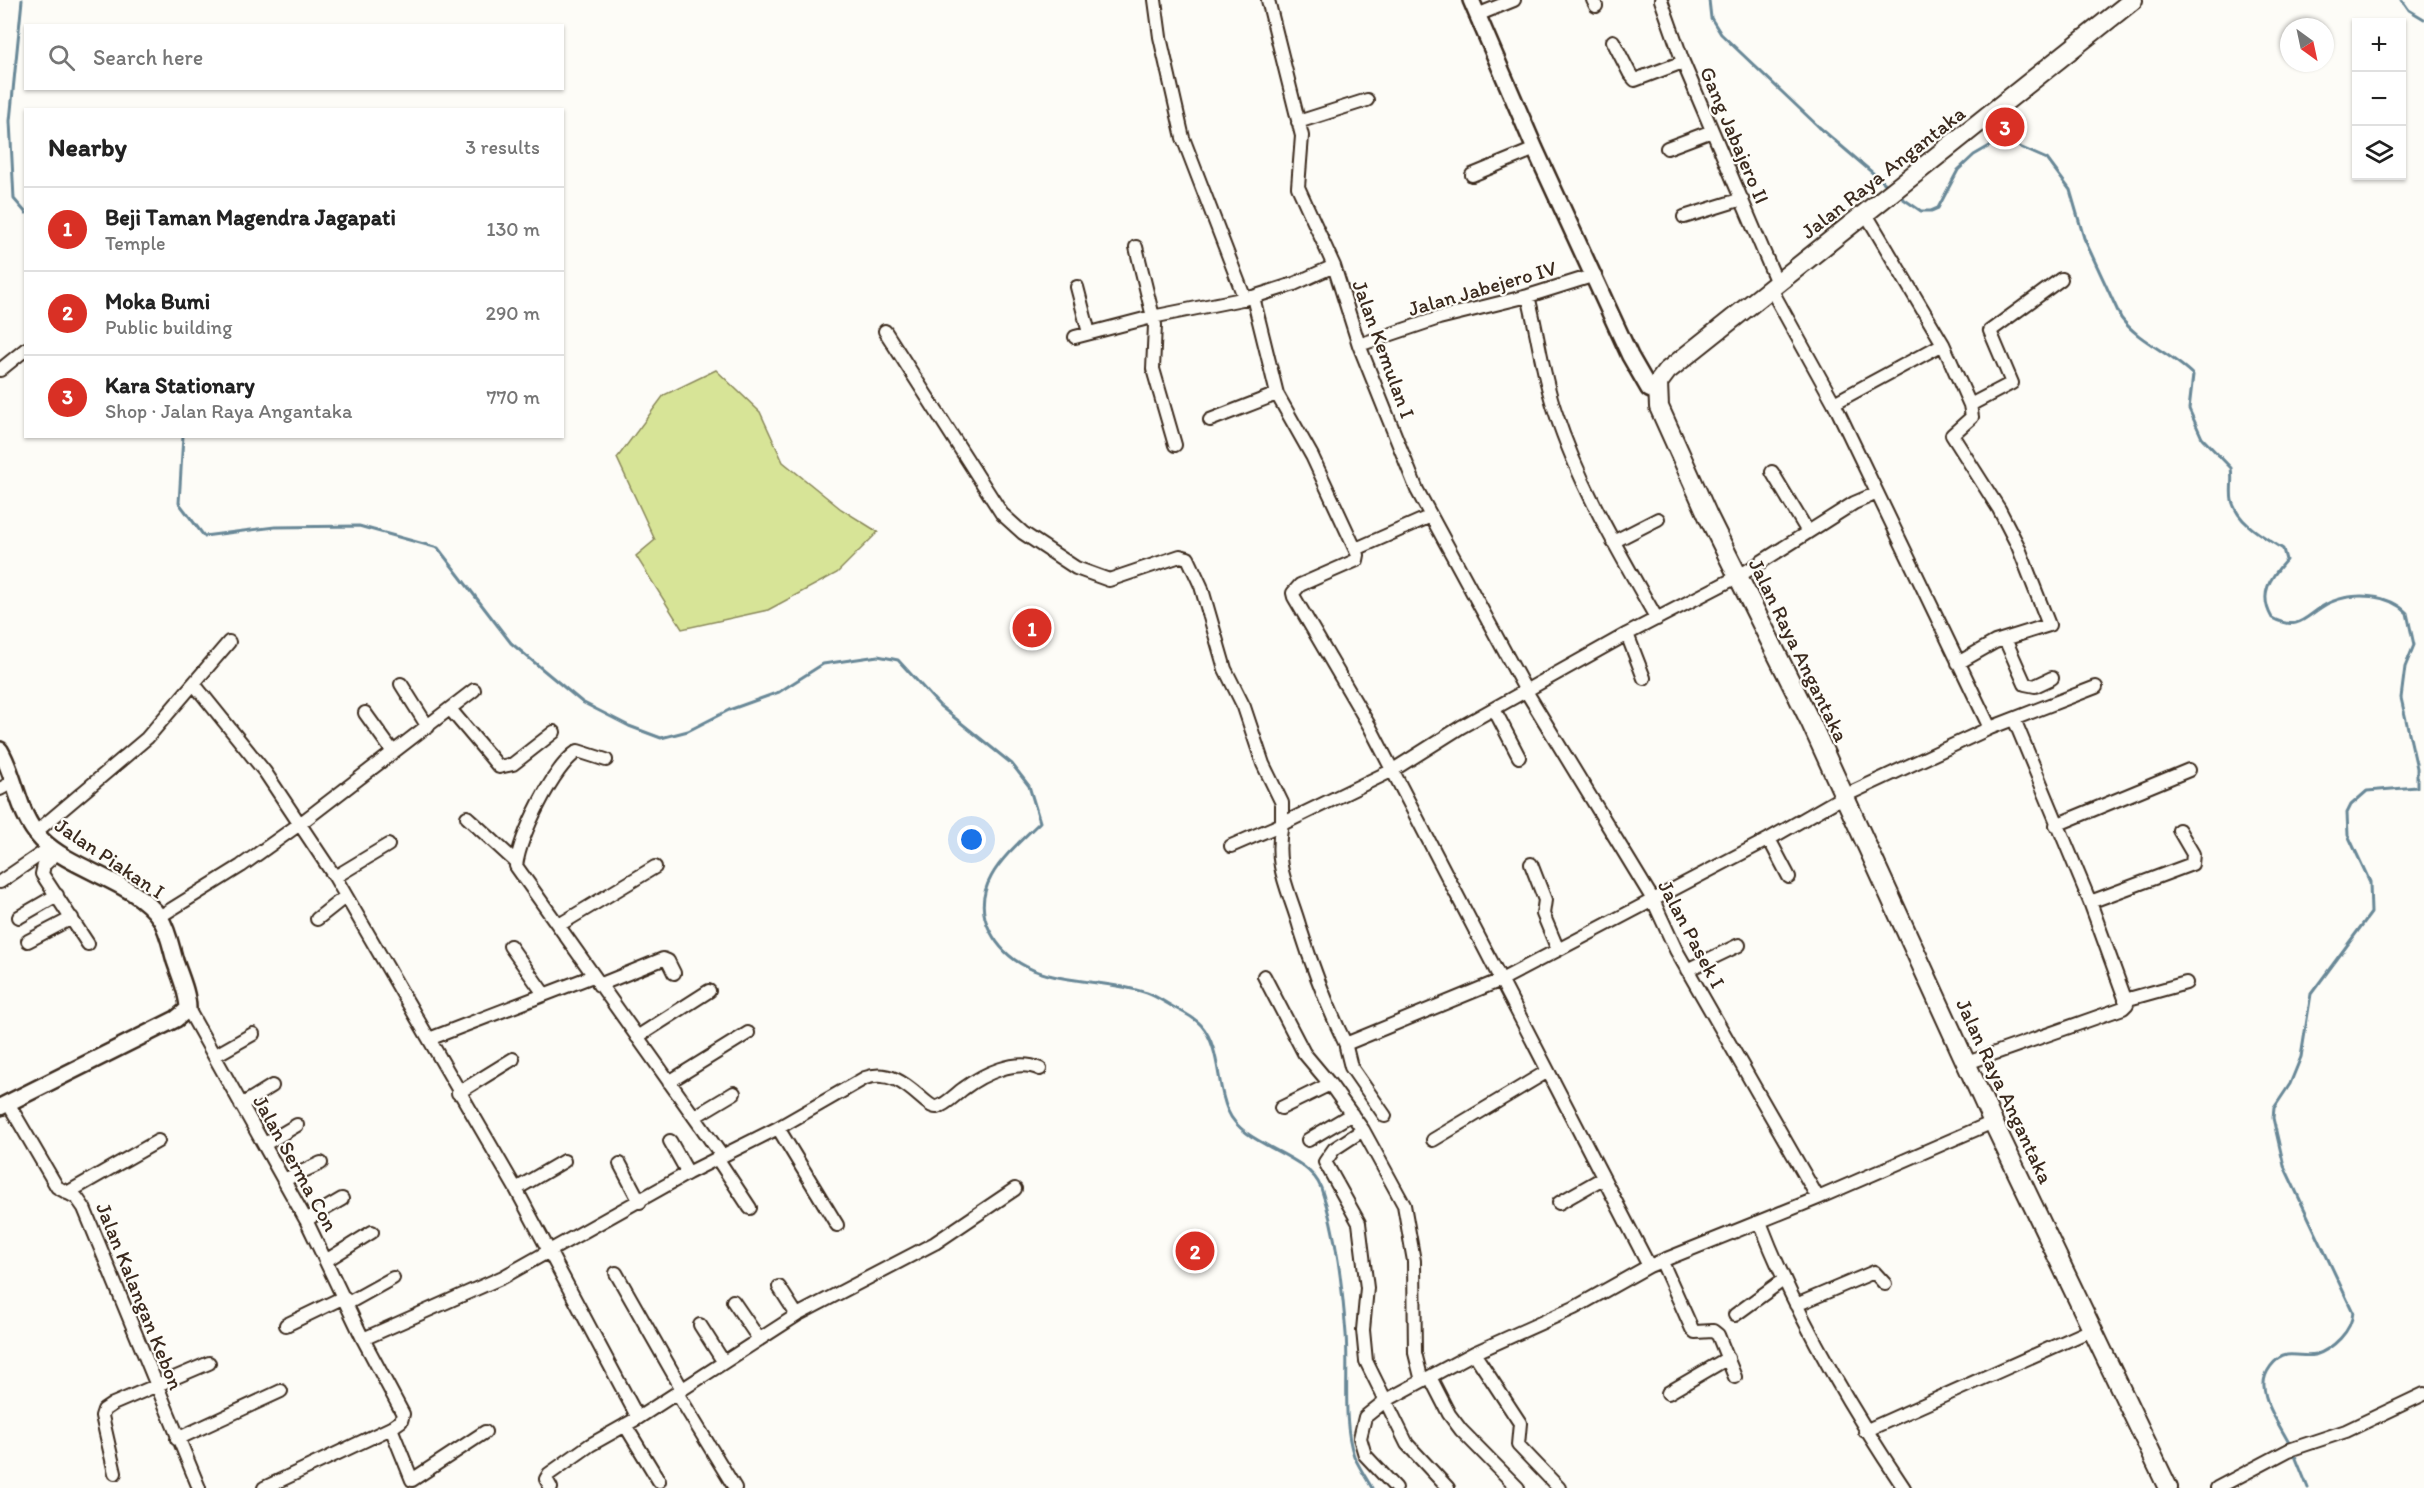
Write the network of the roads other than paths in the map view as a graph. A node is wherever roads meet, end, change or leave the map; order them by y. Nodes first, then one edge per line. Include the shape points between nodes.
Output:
1 (1155, 0) edge
2 (1268, 0) edge
3 (1471, 0) edge
4 (1514, 0) edge
5 (1661, 0) edge
6 (2133, 0) edge
7 (1477, 15) junction
8 (1613, 41) dead end
9 (1683, 62) junction
10 (1367, 100) dead end
11 (1298, 122) junction
12 (1712, 131) junction
13 (1667, 148) dead end
14 (1535, 149) junction
15 (1472, 175) dead end
16 (1742, 199) junction
17 (1684, 217) dead end
18 (1871, 222) junction
19 (1136, 248) dead end
20 (1334, 266) junction
21 (1588, 278) junction
22 (2061, 279) dead end
23 (1774, 286) junction
24 (1077, 287) dead end
25 (1528, 296) junction
26 (1249, 298) junction
27 (1152, 317) junction
28 (885, 331) dead end
29 (1089, 333) junction
30 (1075, 337) dead end
31 (1942, 344) junction
32 (1359, 345) junction
33 (24, 351) edge
34 (0, 370) edge
35 (1658, 393) junction
36 (1277, 394) junction
37 (1834, 403) junction
38 (1970, 405) junction
39 (1210, 420) dead end
40 (1175, 445) dead end
41 (1772, 472) dead end
42 (1875, 494) junction
43 (1431, 516) junction
44 (1658, 519) dead end
45 (1808, 532) junction
46 (1613, 542) junction
47 (1356, 549) junction
48 (1739, 576) junction
49 (1657, 619) junction
50 (1627, 634) junction
51 (2005, 639) junction
52 (229, 642) dead end
53 (1958, 663) junction
54 (1644, 678) dead end
55 (2052, 678) dead end
56 (194, 684) junction
57 (402, 684) dead end
58 (2096, 687) dead end
59 (474, 690) dead end
60 (1526, 691) junction
61 (450, 709) junction
62 (1494, 709) junction
63 (365, 713) dead end
64 (2014, 719) junction
65 (428, 728) junction
66 (1990, 728) junction
67 (554, 732) dead end
68 (0, 750) edge
69 (393, 752) junction
70 (1520, 757) dead end
71 (606, 760) dead end
72 (1393, 770) junction
73 (2189, 770) dead end
74 (7, 786) edge
75 (1844, 796) junction
76 (467, 817) dead end
77 (301, 823) junction
78 (1282, 824) junction
79 (2056, 825) junction
80 (2180, 830) dead end
81 (36, 832) junction
82 (1769, 839) junction
83 (388, 845) dead end
84 (1231, 846) dead end
85 (54, 850) junction
86 (516, 862) junction
87 (1531, 864) dead end
88 (655, 867) dead end
89 (335, 877) junction
90 (1789, 877) dead end
91 (0, 882) edge
92 (57, 895) junction
93 (346, 896) junction
94 (1652, 898) junction
95 (2090, 902) junction
96 (19, 917) dead end
97 (159, 917) junction
98 (72, 918) junction
99 (317, 919) dead end
100 (559, 925) junction
101 (28, 940) dead end
102 (88, 944) dead end
103 (1739, 945) dead end
104 (510, 946) dead end
105 (1558, 950) junction
106 (1688, 970) junction
107 (674, 973) dead end
108 (1264, 976) dead end
109 (596, 980) junction
110 (1501, 980) junction
111 (2186, 983) dead end
112 (709, 991) dead end
113 (543, 994) junction
114 (2125, 1000) junction
115 (188, 1009) junction
116 (748, 1033) dead end
117 (253, 1034) dead end
118 (637, 1037) junction
119 (429, 1039) junction
120 (1346, 1045) junction
121 (216, 1055) junction
122 (513, 1059) dead end
123 (1967, 1064) junction
124 (1040, 1069) dead end
125 (1548, 1071) junction
126 (669, 1082) junction
127 (1330, 1084) junction
128 (272, 1086) dead end
129 (458, 1093) junction
130 (734, 1093) dead end
131 (4, 1105) edge
132 (241, 1105) junction
133 (1281, 1108) dead end
134 (1352, 1114) junction
135 (1385, 1116) dead end
136 (694, 1117) junction
137 (1993, 1122) junction
138 (297, 1125) dead end
139 (778, 1128) junction
140 (1363, 1130) junction
141 (1308, 1140) dead end
142 (1433, 1140) dead end
143 (158, 1141) dead end
144 (670, 1142) dead end
145 (265, 1144) junction
146 (720, 1157) junction
147 (564, 1161) dead end
148 (321, 1162) dead end
149 (620, 1164) dead end
150 (688, 1173) junction
151 (1603, 1178) junction
152 (284, 1180) junction
153 (516, 1189) junction
154 (1015, 1190) dead end
155 (67, 1192) junction
156 (1818, 1198) junction
157 (342, 1199) dead end
158 (640, 1202) junction
159 (1559, 1203) dead end
160 (750, 1208) dead end
161 (306, 1220) junction
162 (1761, 1222) junction
163 (837, 1225) dead end
164 (372, 1232) dead end
165 (550, 1250) junction
166 (327, 1260) junction
167 (1662, 1262) junction
168 (1648, 1266) junction
169 (616, 1273) dead end
170 (393, 1278) dead end
171 (1783, 1280) junction
172 (1885, 1284) dead end
173 (779, 1287) dead end
174 (346, 1300) junction
175 (733, 1301) dead end
176 (1796, 1305) junction
177 (1735, 1314) dead end
178 (797, 1315) junction
179 (286, 1325) dead end
180 (700, 1325) dead end
181 (2091, 1330) junction
182 (363, 1339) junction
183 (759, 1339) junction
184 (1474, 1353) junction
185 (1728, 1358) junction
186 (723, 1361) junction
187 (209, 1363) dead end
188 (1435, 1374) junction
189 (1735, 1377) dead end
190 (155, 1386) junction
191 (281, 1391) dead end
192 (679, 1391) junction
193 (1668, 1393) dead end
194 (2424, 1394) edge
195 (1385, 1401) junction
196 (638, 1418) junction
197 (625, 1425) junction
198 (391, 1428) junction
199 (1865, 1431) junction
200 (486, 1432) dead end
201 (177, 1438) junction
202 (115, 1473) dead end
203 (659, 1481) dead end
204 (413, 1484) edge
205 (199, 1488) edge
206 (264, 1488) edge
207 (551, 1488) edge
208 (735, 1488) edge
209 (1396, 1488) edge
210 (1448, 1488) edge
211 (1518, 1488) edge
212 (1559, 1488) edge
213 (1904, 1488) edge
214 (2168, 1488) edge
215 (2217, 1488) edge

1 - 26 street via 1183,138
2 - 11 street, Jalan Kemulan I
3 - 7 street
4 - 7 street
5 - 9 street, Gang Jabajero II
6 - 18 main road, Jalan Raya Angantaka via 1882,202
7 - 14 street
8 - 9 street via 1635,80
9 - 12 street, Gang Jabajero II
10 - 11 street
11 - 20 street, Jalan Kemulan I via 1302,143 1298,187
12 - 13 street
12 - 16 street, Gang Jabajero II
14 - 15 street
14 - 21 street
16 - 17 street
16 - 23 street, Gang Jabajero II
18 - 23 main road, Jalan Raya Angantaka
18 - 31 street
19 - 27 street
20 - 26 street
20 - 32 street, Jalan Kemulan I
21 - 25 street, Jalan Jabejero IV
21 - 35 street via 1638,371 1649,389
22 - 38 street via 1990,331 2012,383
23 - 35 main road, Jalan Raya Angantaka via 1667,371 1658,383
23 - 37 street, Gang Jabajero II
24 - 29 street
25 - 32 street, Jalan Jabejero IV via 1439,318
25 - 46 street via 1541,366 1555,411
26 - 27 street
26 - 36 street
27 - 29 street
27 - 40 street via 1153,369
28 - 78 street via 1002,514 1023,533 1076,568 1109,580 1180,556 1188,558 1201,586 1225,669 1282,803
29 - 30 street
31 - 37 street
31 - 38 street
32 - 43 street, Jalan Kemulan I
33 - 34 street
35 - 48 main road, Jalan Raya Angantaka via 1659,407
36 - 39 street
36 - 47 street via 1312,456
37 - 42 street, Gang Jabajero II
38 - 51 street via 1971,421 1953,435 2008,528 2049,625
41 - 45 street
42 - 45 street
42 - 53 street, Gang Jabajero II
43 - 47 street
43 - 60 street, Jalan Kemulan I
44 - 46 street
45 - 48 street
46 - 49 street
47 - 72 street via 1357,560 1300,585 1293,593
48 - 49 street
48 - 75 main road, Jalan Raya Angantaka
49 - 50 street
50 - 54 street
50 - 60 street
51 - 53 street
51 - 55 street via 2025,684 2035,686
52 - 56 street
53 - 66 street, Gang Jabajero II
56 - 77 street
56 - 81 street via 147,738
57 - 65 street
58 - 64 street
59 - 61 street
60 - 62 street
60 - 94 street, Jalan Pasek I
61 - 65 street
61 - 67 street via 500,768 513,764
62 - 70 street
62 - 72 street
63 - 69 street
64 - 66 street
64 - 79 street
65 - 69 street
66 - 75 street
68 - 74 street, Jalan Piakan I
69 - 77 street
71 - 86 street via 578,751 534,810
72 - 78 street
72 - 110 street
73 - 79 street
74 - 81 street, Jalan Piakan I
75 - 82 street
75 - 123 main road, Jalan Raya Angantaka
76 - 86 street
77 - 89 street
77 - 97 street via 242,866
78 - 84 street
78 - 120 street via 1279,864 1289,901 1326,1004
79 - 95 street
80 - 95 street via 2193,854 2192,864
81 - 85 street, Jalan Piakan I
82 - 90 street
82 - 94 street
83 - 89 street
85 - 91 street
85 - 92 street via 42,870
85 - 97 street, Jalan Piakan I via 132,894
86 - 100 street
87 - 105 street via 1545,900 1543,914
88 - 100 street
89 - 93 street
92 - 96 street
92 - 98 street
93 - 99 street
93 - 119 street
94 - 105 street
94 - 106 street, Jalan Pasek I
95 - 114 street
97 - 115 street, Jalan Piakan I
98 - 101 street
98 - 102 street
100 - 109 street
103 - 106 street
104 - 113 street
105 - 110 street
106 - 156 street, Jalan Pasek I
107 - 109 street via 663,959
108 - 127 street via 1304,1053
109 - 113 street
109 - 118 street
110 - 120 street
110 - 125 street
111 - 114 street
112 - 118 street
113 - 119 street
114 - 123 street via 2123,1008
115 - 121 street, Jalan Serma Con
115 - 131 street via 176,1019
116 - 126 street
117 - 121 street
118 - 126 street
119 - 129 street
120 - 135 street via 1351,1067
121 - 132 street, Jalan Serma Con
122 - 129 street
123 - 137 main road, Jalan Raya Angantaka
124 - 139 street via 1021,1064 1000,1070 934,1107 928,1106 909,1085 874,1075
125 - 142 street
125 - 151 street
126 - 136 street
127 - 133 street
127 - 134 street
128 - 132 street
129 - 153 street
130 - 136 street
131 - 155 street, Jalan Kalangan Kebon via 57,1187
132 - 145 street, Jalan Serma Con
134 - 140 street
134 - 141 street
136 - 146 street
137 - 156 street
137 - 181 main road, Jalan Raya Angantaka
138 - 145 street
139 - 146 street
139 - 163 street
140 - 188 street via 1404,1205 1414,1261 1415,1353
140 - 195 street via 1334,1149 1325,1162 1359,1223 1367,1288 1365,1355
143 - 155 street
144 - 150 street
145 - 152 street, Jalan Serma Con
146 - 150 street
146 - 160 street
147 - 153 street
148 - 152 street
149 - 158 street
150 - 158 street
151 - 159 street
151 - 168 street
152 - 161 street, Jalan Serma Con
153 - 165 street
154 - 178 street via 935,1243
155 - 190 street, Jalan Kalangan Kebon via 85,1210
156 - 162 street
157 - 161 street
158 - 165 street
161 - 166 street, Jalan Serma Con
162 - 167 street
162 - 171 street
164 - 166 street
165 - 182 street via 503,1277
165 - 196 street
166 - 174 street, Jalan Serma Con
167 - 168 street
167 - 185 street via 1695,1332 1715,1332
168 - 184 street via 1574,1308
169 - 192 street
170 - 174 street
171 - 176 street
171 - 177 street
172 - 176 street via 1876,1273 1867,1274
173 - 178 street
174 - 179 street
174 - 182 street, Jalan Serma Con
175 - 183 street
176 - 199 street
178 - 183 street
180 - 186 street
181 - 199 street
181 - 214 main road, Jalan Raya Angantaka
182 - 198 street, Jalan Serma Con via 403,1414 401,1421
183 - 186 street
184 - 188 street
184 - 212 street via 1520,1423 1518,1445
185 - 189 street
185 - 193 street
186 - 192 street
187 - 190 street
188 - 195 street
188 - 211 street via 1449,1414
190 - 201 street, Jalan Kalangan Kebon
190 - 202 street via 104,1410 102,1416
191 - 201 street
192 - 196 street
192 - 208 street
194 - 215 street via 2346,1431 2289,1450
195 - 209 street via 1365,1417 1360,1438 1365,1455
195 - 210 street via 1407,1444
196 - 197 street
197 - 203 street
197 - 207 street via 549,1474 546,1481
198 - 204 street
198 - 206 street
199 - 213 street
200 - 204 street
201 - 205 street, Jalan Kalangan Kebon

